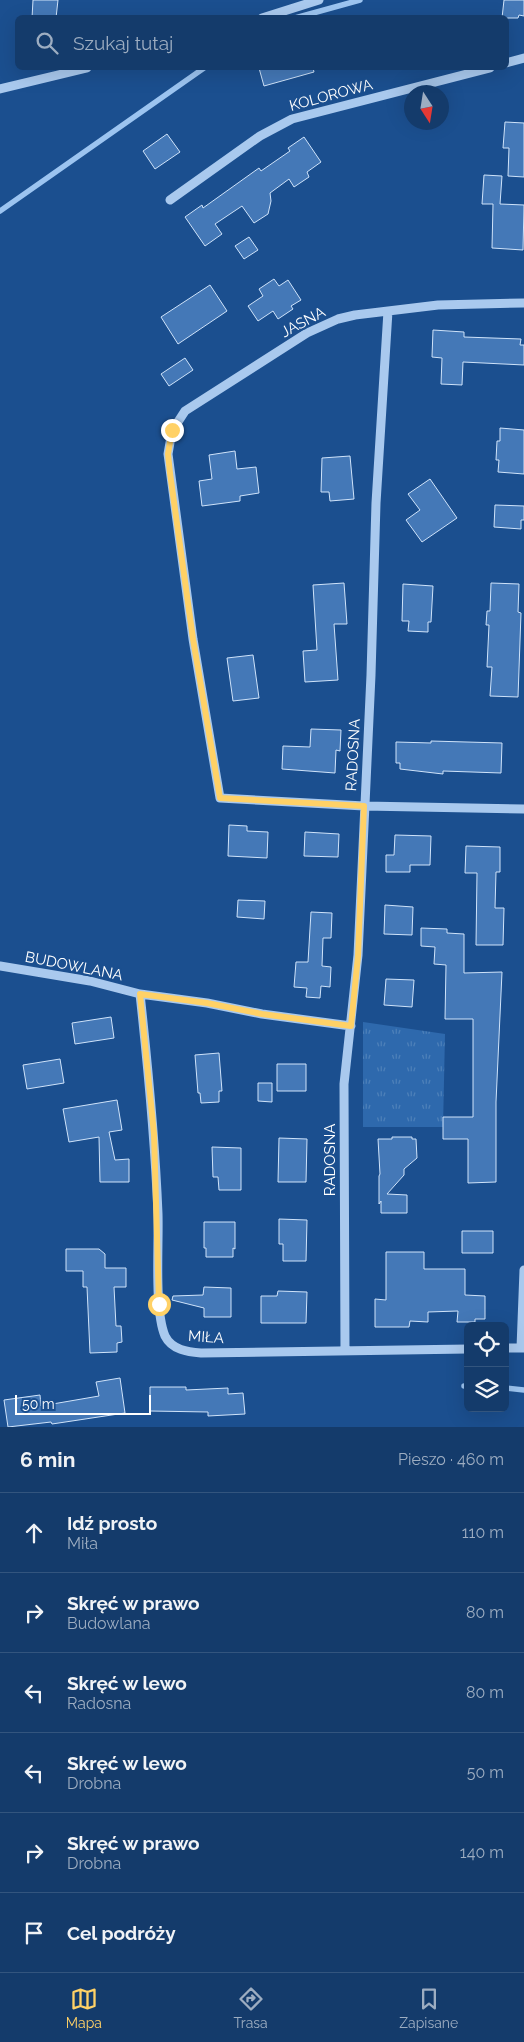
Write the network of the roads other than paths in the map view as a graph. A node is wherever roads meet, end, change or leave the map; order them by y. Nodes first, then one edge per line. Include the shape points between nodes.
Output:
1 (319, 0) edge
2 (272, 15) edge
3 (524, 58) edge
4 (509, 62) edge
5 (79, 70) edge
6 (482, 70) edge
7 (0, 89) edge
8 (170, 200) dead end
9 (524, 302) edge
10 (388, 310) junction
11 (364, 806) junction
12 (524, 809) edge
13 (0, 966) edge
14 (140, 994) junction
15 (351, 1026) junction
16 (524, 1270) edge
17 (509, 1348) edge
18 (522, 1348) edge
19 (464, 1349) edge
20 (345, 1351) junction

1 - 2 street
3 - 4 street
5 - 7 street
6 - 8 street, KOLOROWA via 292,119 260,136
9 - 10 street, JASNA
10 - 11 street, RADOSNA via 376,503
10 - 11 street, JASNA via 338,319 307,333 196,403 185,411 172,430 168,454 193,639 220,798
11 - 12 street
11 - 15 street, RADOSNA via 358,956
13 - 14 street, BUDOWLANA via 90,981
14 - 15 street, BUDOWLANA
14 - 20 street, MIŁA via 154,1134 159,1304 166,1337 174,1346 201,1353
15 - 20 street, RADOSNA via 344,1084
16 - 18 street
17 - 18 street
19 - 20 street, MIŁA

